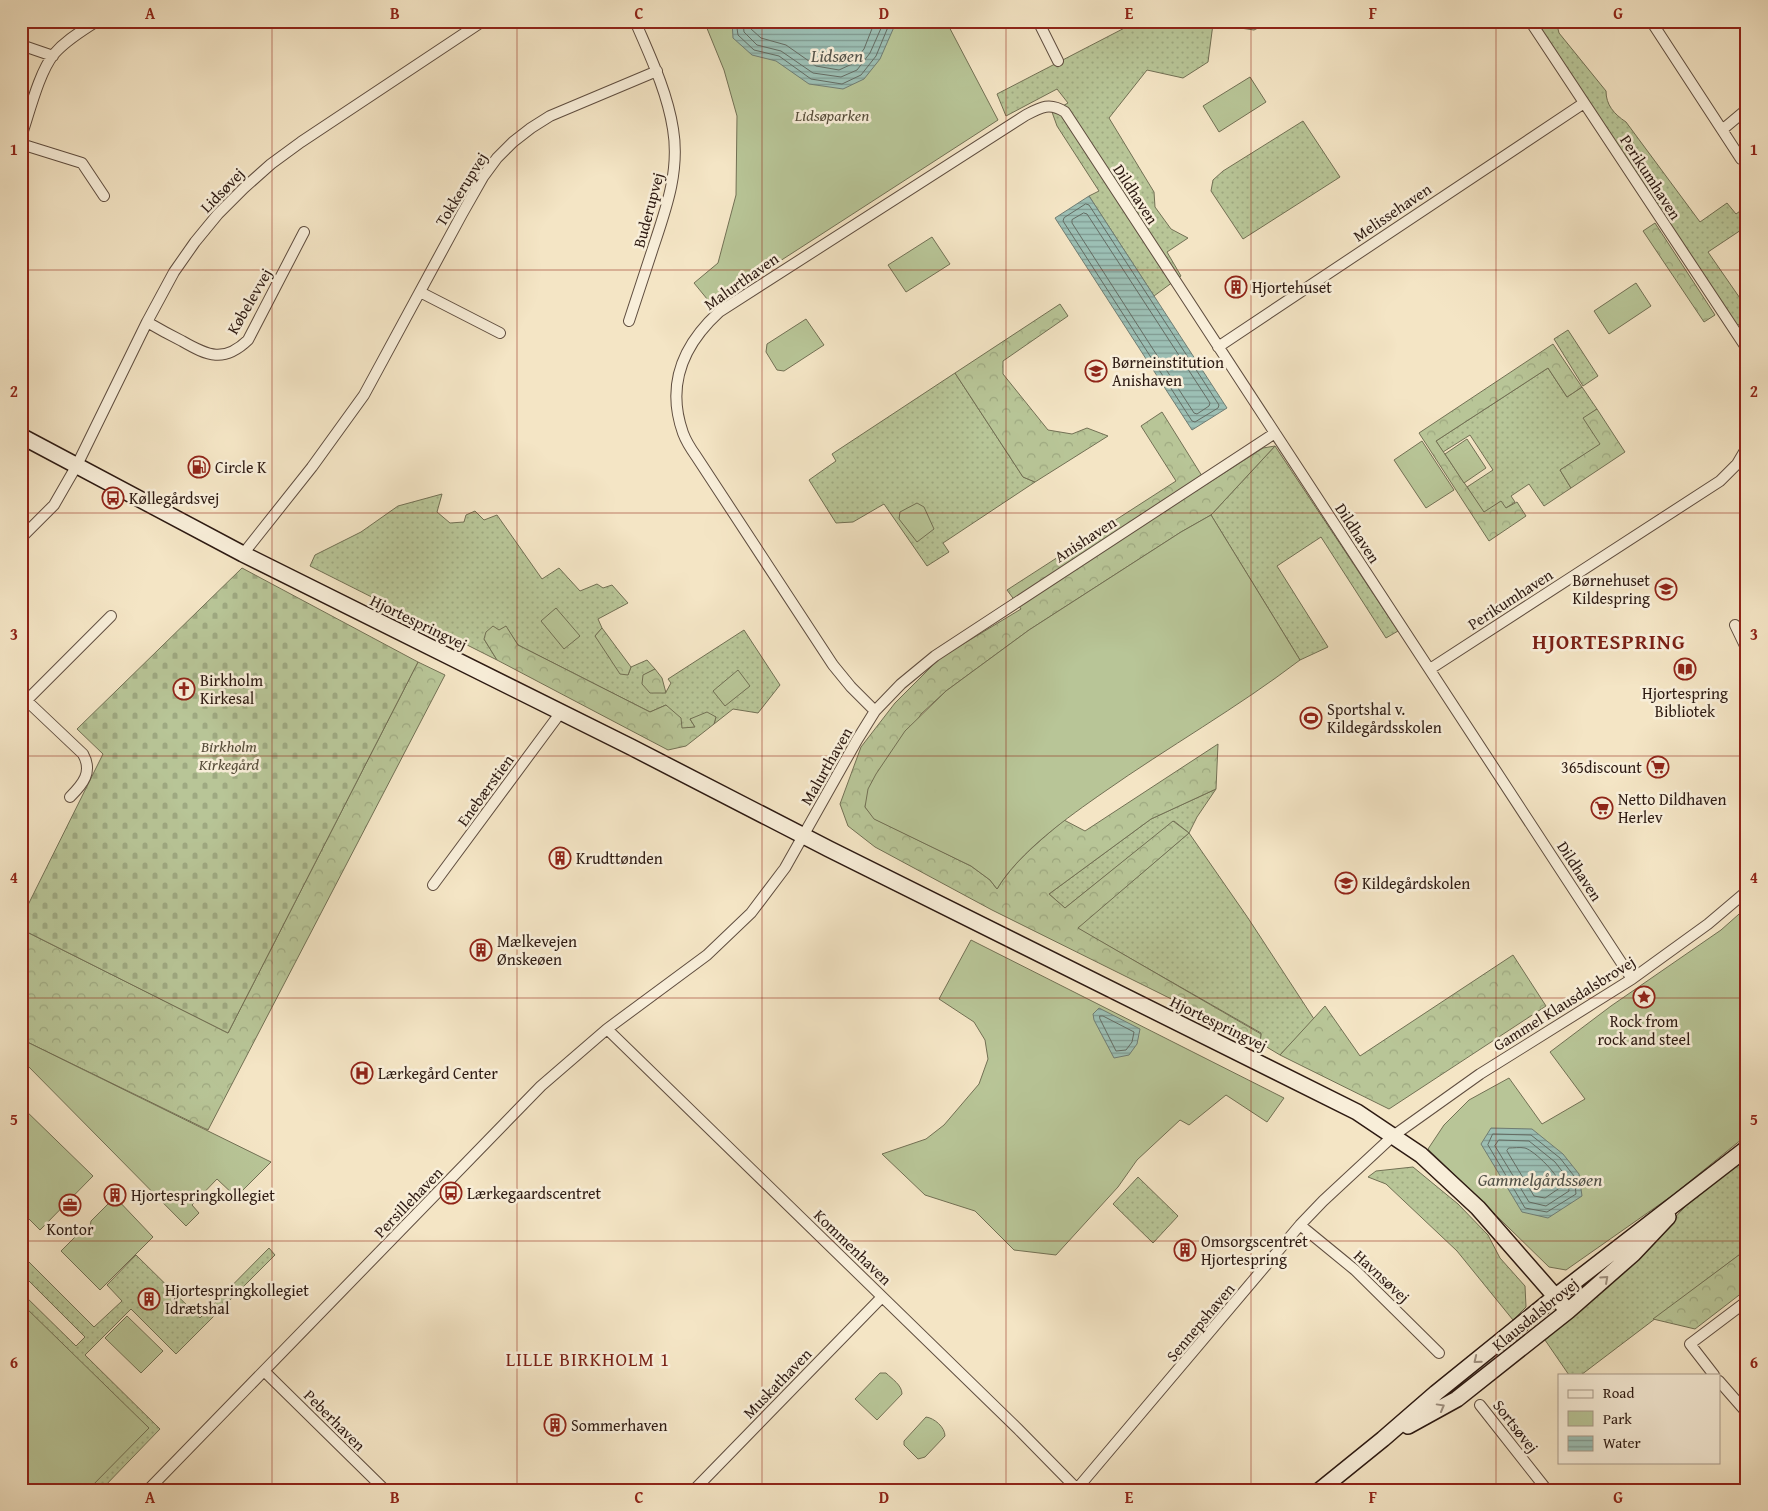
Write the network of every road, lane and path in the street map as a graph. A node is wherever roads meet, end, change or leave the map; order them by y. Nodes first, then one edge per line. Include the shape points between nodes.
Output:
1 (97, 21) edge
2 (483, 21) edge
3 (635, 21) edge
4 (1038, 21) edge
5 (1530, 21) edge
6 (1651, 21) edge
7 (21, 45) edge
8 (53, 56) junction
9 (1058, 61) dead end
10 (657, 72) junction
11 (1584, 103) junction
12 (1056, 106) joint
13 (1747, 108) edge
14 (1722, 130) junction
15 (21, 137) edge
16 (21, 144) edge
17 (1740, 159) dead end
18 (104, 196) dead end
19 (304, 232) dead end
20 (420, 292) junction
21 (629, 321) dead end
22 (147, 322) junction
23 (500, 333) dead end
24 (1218, 346) junction
25 (1747, 349) edge
26 (1275, 433) junction
27 (21, 436) edge
28 (1747, 447) edge
29 (77, 465) junction
30 (21, 538) edge
31 (243, 554) junction
32 (111, 616) dead end
33 (1735, 625) dead end
34 (1747, 650) edge
35 (1430, 669) junction
36 (914, 674) joint
37 (24, 703) edge
38 (875, 711) junction
39 (561, 712) junction
40 (70, 797) dead end
41 (803, 836) junction
42 (434, 886) dead end
43 (1747, 891) edge
44 (1632, 979) junction
45 (606, 1029) junction
46 (1393, 1136) junction
47 (1747, 1148) edge
48 (1691, 1192) junction
49 (1300, 1225) junction
50 (1556, 1296) junction
51 (882, 1297) junction
52 (1747, 1301) edge
53 (1568, 1311) junction
54 (1439, 1353) dead end
55 (264, 1371) junction
56 (1713, 1374) edge
57 (1720, 1382) edge
58 (1480, 1405) dead end
59 (1747, 1413) edge
60 (1383, 1439) junction
61 (1077, 1489) edge
62 (148, 1490) edge
63 (385, 1490) edge
64 (694, 1490) edge
65 (1320, 1490) edge
66 (1547, 1490) edge

1 - 8 street
2 - 22 street, Lidsøvej via 301,142 244,188 195,242 174,272
3 - 10 street, Buderupvej
4 - 9 street
5 - 11 street, Perikumhaven
6 - 14 street
7 - 8 street
8 - 15 street via 43,74
10 - 20 street, Tokkerupvej via 550,116 513,142 483,177
10 - 21 street, Buderupvej via 674,130 673,182
11 - 24 street, Melissehaven
11 - 25 street, Perikumhaven
12 - 24 street, Dildhaven via 1065,112
12 - 38 street, Malurthaven via 1044,107 1026,116 718,312 692,341 678,377 676,396 683,434 829,659 850,687
13 - 14 street
14 - 17 street
16 - 18 street via 82,163
19 - 22 street, Købelevvej via 248,340 239,348 216,356 204,353
20 - 23 street
20 - 31 street, Tokkerupvej via 364,395
22 - 29 street, Lidsøvej
24 - 26 street, Dildhaven
26 - 35 street, Dildhaven
26 - 36 street, Anishaven via 935,656
27 - 29 street, Hjortespringvej
28 - 35 street, Perikumhaven via 1737,464 1720,481
29 - 30 street via 54,506
29 - 31 street, Hjortespringvej
31 - 39 street, Hjortespringvej
32 - 37 street
33 - 34 street
35 - 44 street, Dildhaven
36 - 38 street, Malurthaven
37 - 40 street via 86,760 86,779
38 - 41 street, Malurthaven
39 - 41 street, Hjortespringvej
39 - 42 street, Enebærstien
41 - 45 street, Persillehaven via 785,868 751,913 707,955
41 - 46 street, Hjortespringvej via 1358,1112
43 - 44 street, Gammel Klausdalsbrovej via 1708,924
44 - 46 street, Gammel Klausdalsbrovej via 1480,1074
45 - 51 street, Kommenhaven
45 - 55 street, Persillehaven via 541,1086
46 - 49 street, Sennepshaven
46 - 50 street, Hjortespringvej via 1422,1155 1478,1208
47 - 48 street, Klausdalsbrovej
48 - 50 street, Klausdalsbrovej
53 -> 48 street, Klausdalsbrovej via 1633,1254
49 - 54 street, Havnsøvej via 1355,1270
49 - 61 street, Sennepshaven
50 - 53 street, Hjortespringvej
50 -> 60 street, Klausdalsbrovej
51 - 61 street, Kommenhaven
51 - 64 street, Muskathaven
52 - 56 street via 1690,1344
60 -> 53 street, Klausdalsbrovej via 1457,1398
55 - 62 street, Persillehaven
55 - 63 street, Peberhaven
57 - 59 street
58 - 66 street, Sortsøvej
60 - 65 street, Klausdalsbrovej

